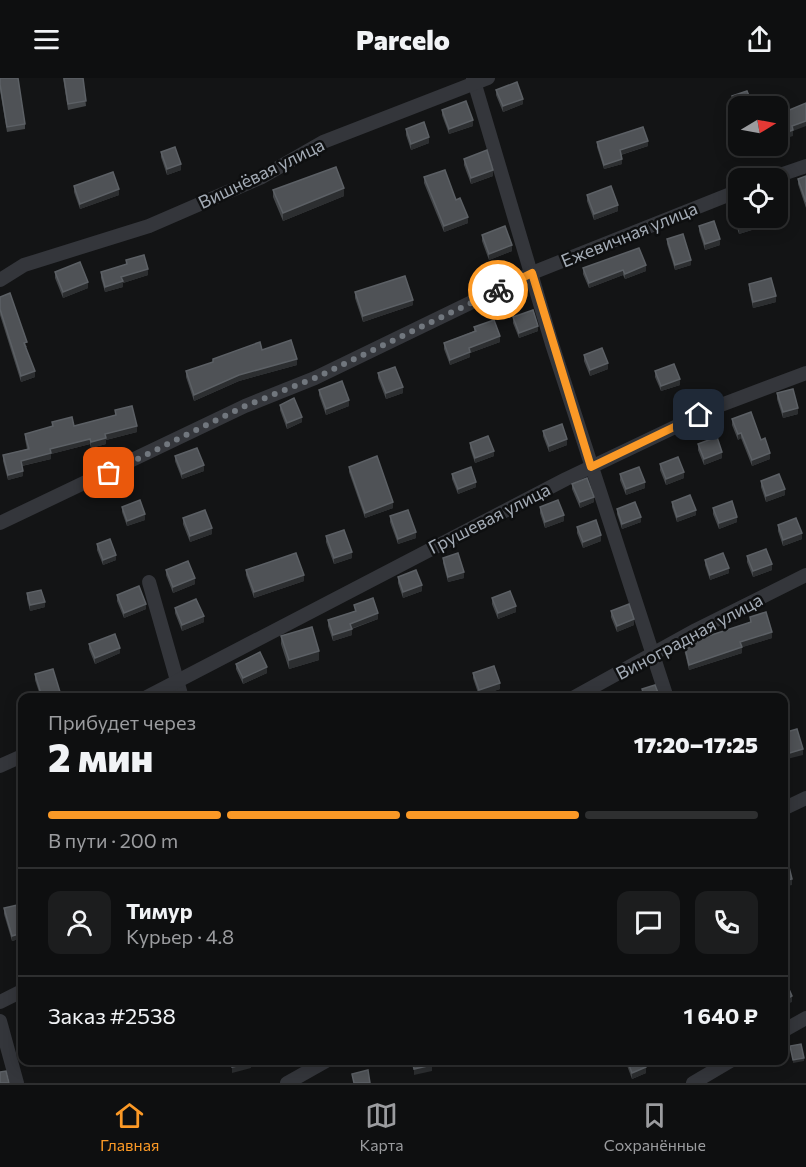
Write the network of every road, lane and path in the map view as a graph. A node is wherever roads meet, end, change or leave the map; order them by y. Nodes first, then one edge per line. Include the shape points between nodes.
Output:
1 (488, 78) edge
2 (474, 80) edge
3 (806, 166) edge
4 (788, 172) edge
5 (728, 195) edge
6 (532, 273) junction
7 (0, 280) edge
8 (806, 373) edge
9 (591, 467) junction
10 (0, 523) edge
11 (806, 575) edge
12 (149, 582) dead end
13 (652, 655) junction
14 (178, 680) junction
15 (154, 693) edge
16 (181, 693) edge
17 (582, 693) edge
18 (665, 693) edge
19 (18, 758) edge
20 (0, 766) edge
21 (806, 798) edge
22 (788, 807) edge
23 (18, 993) edge
24 (0, 1002) edge
25 (806, 1018) edge
26 (0, 1022) edge
27 (788, 1028) edge
28 (319, 1065) edge
29 (724, 1065) edge
30 (17, 1083) edge
31 (287, 1083) edge
32 (693, 1083) edge

1 - 2 street, Вишнёвая улица
2 - 6 street
2 - 7 street, Вишнёвая улица via 322,142 262,177 149,226 24,265
3 - 4 street
5 - 6 street, Ежевичная улица
6 - 9 street
6 - 10 street, Ежевичная улица
8 - 9 street, Грушевая улица via 721,405
9 - 13 street
9 - 14 street, Грушевая улица
11 - 13 street, Виноградная улица
12 - 14 street
13 - 17 street, Виноградная улица
13 - 18 street
14 - 15 street, Грушевая улица
14 - 16 street
19 - 20 street
21 - 22 street
23 - 24 street
25 - 27 street
26 - 30 street
28 - 31 street
29 - 32 street

